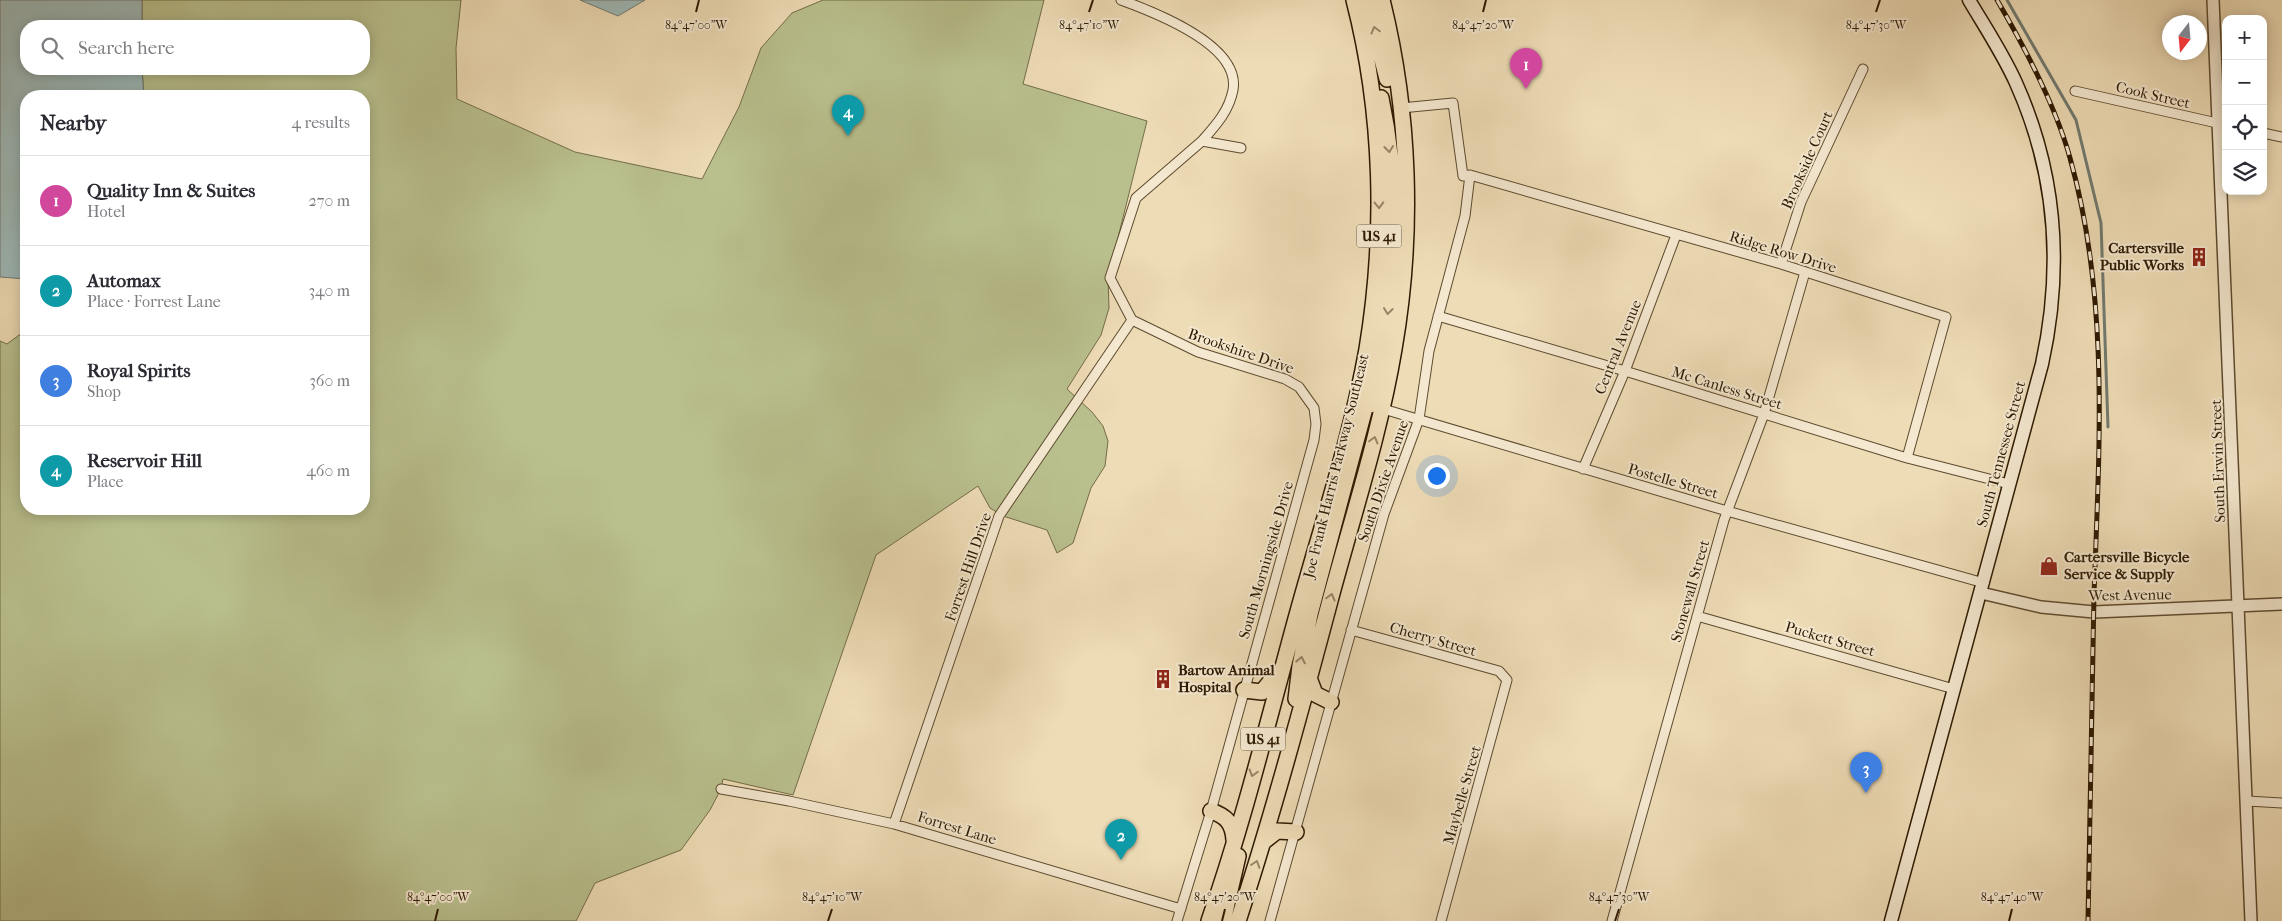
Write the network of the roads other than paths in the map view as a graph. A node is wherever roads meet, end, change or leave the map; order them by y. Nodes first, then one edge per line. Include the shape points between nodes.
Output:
1 (1121, 0) edge
2 (1354, 0) edge
3 (1367, 0) edge
4 (1382, 0) edge
5 (1969, 0) edge
6 (2213, 0) edge
7 (1863, 69) dead end
8 (2075, 91) dead end
9 (1401, 108) junction
10 (2222, 125) edge
11 (1403, 127) junction
12 (2267, 134) edge
13 (2282, 137) edge
14 (1202, 141) junction
15 (1241, 148) dead end
16 (2223, 150) edge
17 (1470, 175) junction
18 (1676, 235) junction
19 (1781, 264) junction
20 (1805, 272) junction
21 (1438, 316) junction
22 (1132, 320) junction
23 (1625, 371) junction
24 (1368, 405) junction
25 (1314, 408) joint
26 (1764, 414) junction
27 (1419, 418) junction
28 (1907, 458) junction
29 (1583, 469) junction
30 (2009, 484) junction
31 (1728, 511) junction
32 (1982, 588) junction
33 (2282, 604) edge
34 (2238, 606) junction
35 (1697, 616) junction
36 (1351, 630) junction
37 (1285, 659) junction
38 (1506, 676) joint
39 (1309, 678) junction
40 (1954, 689) junction
41 (1244, 690) junction
42 (1331, 702) junction
43 (1296, 726) junction
44 (721, 789) dead end
45 (2247, 801) junction
46 (2282, 803) edge
47 (1211, 811) junction
48 (1241, 819) junction
49 (894, 824) junction
50 (1296, 832) junction
51 (1234, 840) junction
52 (1263, 842) junction
53 (1181, 909) junction
54 (1177, 921) edge
55 (1209, 921) edge
56 (1223, 921) edge
57 (1238, 921) edge
58 (1270, 921) edge
59 (1441, 921) edge
60 (1612, 921) edge
61 (1891, 921) edge
62 (2251, 921) edge

1 - 14 street via 1170,21 1210,44 1225,59 1234,87 1230,102 1223,117
2 -> 24 main road, Joe Frank Harris Parkway Southeast / US 41 via 1369,69 1378,176 1378,248 1369,334
11 -> 3 main road via 1393,106
4 - 9 main road, Joe Frank Harris Parkway Southeast / US 41
5 - 30 main road, South Tennessee Street via 2026,106 2043,165 2054,231 2054,285 2047,340
6 - 10 street, South Erwin Street
7 - 19 street, Brookside Court via 1801,202
8 - 10 street, Cook Street
9 - 11 main road, Joe Frank Harris Parkway Southeast / US 41
9 - 17 street via 1453,103 1463,176
24 -> 11 main road, Joe Frank Harris Parkway Southeast / US 41 via 1394,349 1400,302 1406,223
12 - 13 street
14 - 15 street
14 - 22 street via 1136,198 1110,278
16 - 34 street, South Erwin Street
17 - 18 street, Ridge Row Drive
17 - 21 street, South Dixie Avenue via 1465,216
18 - 19 street, Ridge Row Drive
18 - 23 street, Central Avenue
19 - 20 street, Ridge Row Drive
20 - 26 street, Stonewall Street
20 - 28 street, Ridge Row Drive via 1946,316
21 - 23 street, Mc Canless Street
21 - 27 street, South Dixie Avenue via 1428,351
22 - 25 street, Brookshire Drive via 1198,352 1293,382
22 - 49 street, Forrest Hill Drive via 999,516
23 - 26 street, Mc Canless Street
23 - 29 street, Central Avenue
24 - 27 street, Postelle Street
24 - 37 main road, Joe Frank Harris Parkway Southeast / US 41
39 -> 24 main road, Joe Frank Harris Parkway Southeast / US 41
43 -> 24 main road via 1296,691 1310,614
25 - 41 street, South Morningside Drive via 1314,440
26 - 28 street, Mc Canless Street
26 - 31 street, Stonewall Street
27 - 29 street, Postelle Street
27 - 36 street, South Dixie Avenue via 1387,507
28 - 30 street, Mc Canless Street
29 - 31 street, Postelle Street
30 - 32 main road, South Tennessee Street
31 - 32 street, Postelle Street
31 - 35 street, Stonewall Street
32 - 34 street, West Avenue via 2041,607 2094,612
32 - 40 main road, South Tennessee Street
33 - 34 street, West Avenue
34 - 45 street, South Erwin Street
35 - 40 street, Puckett Street
35 - 60 street, Stonewall Street
36 - 38 street, Cherry Street
36 - 42 street, South Dixie Avenue
37 - 41 main road via 1266,689 1258,693
37 -> 48 main road, Joe Frank Harris Parkway Southeast / US 41
38 - 59 street, Maybelle Street via 1507,684
39 - 42 main road via 1315,694
39 - 43 main road, Joe Frank Harris Parkway Southeast / US 41
40 - 61 main road, South Tennessee Street
41 - 47 street, South Morningside Drive
42 - 50 street, South Dixie Avenue
43 - 52 main road, Joe Frank Harris Parkway Southeast / US 41
44 - 49 street, Forrest Lane
45 - 46 street
45 - 62 street, South Erwin Street
47 - 51 main road via 1229,821
47 - 53 street, South Morningside Drive
48 - 51 main road, Joe Frank Harris Parkway Southeast / US 41
48 - 56 main road via 1236,871
49 - 53 street, Forrest Lane
50 - 52 main road via 1277,831
50 - 58 street, South Dixie Avenue
51 - 55 main road, Joe Frank Harris Parkway Southeast / US 41
57 -> 52 main road, Joe Frank Harris Parkway Southeast / US 41
53 - 54 street, South Morningside Drive

